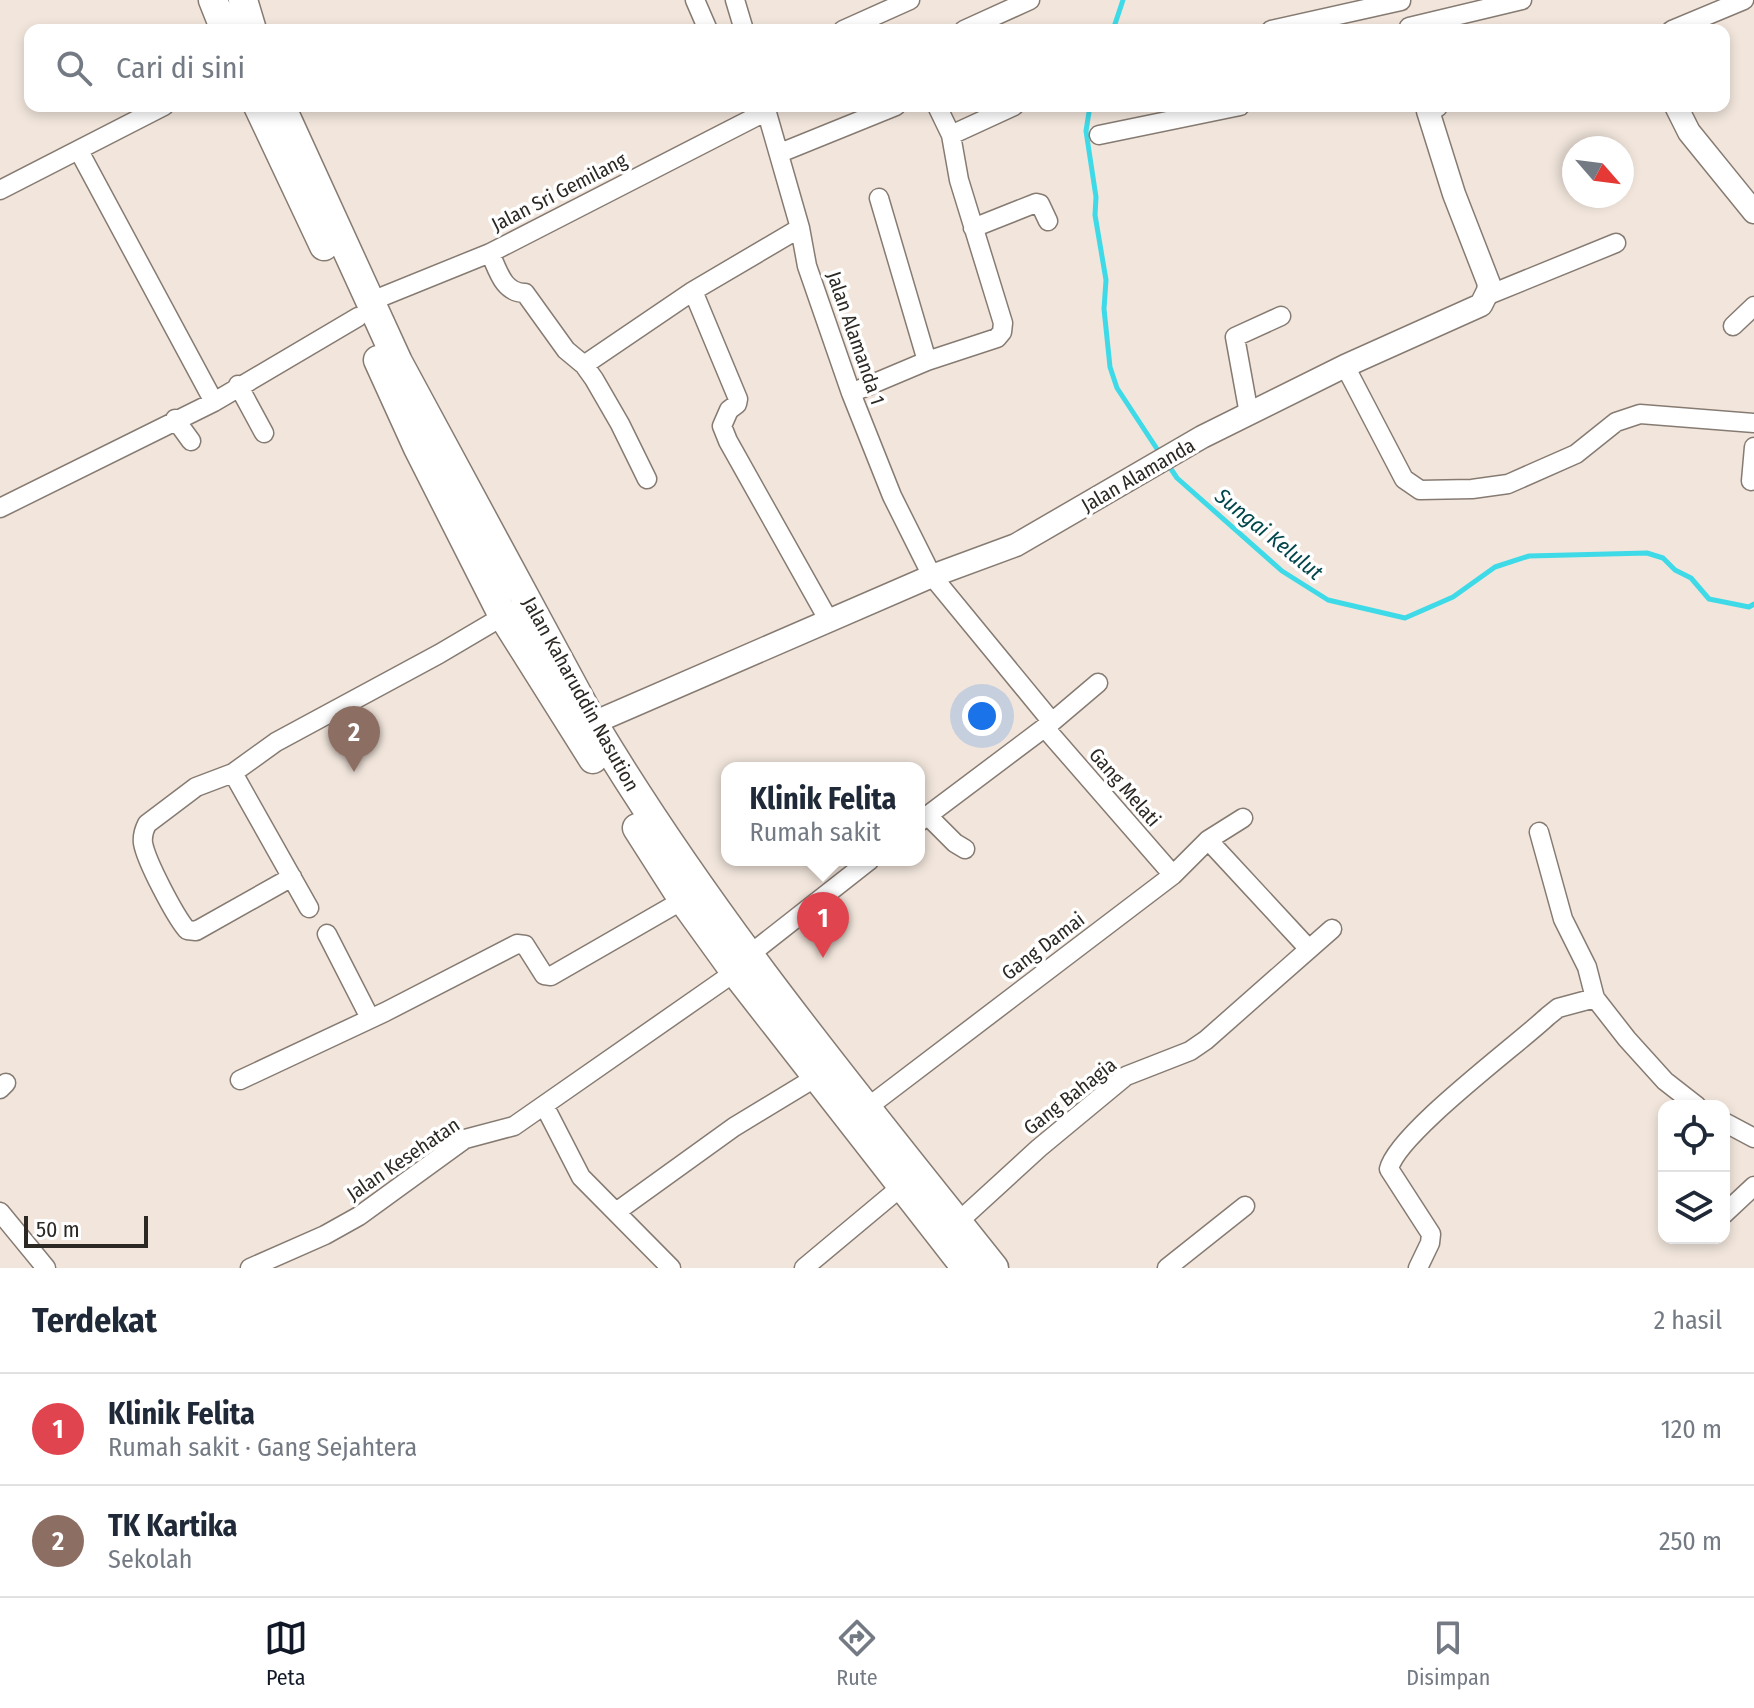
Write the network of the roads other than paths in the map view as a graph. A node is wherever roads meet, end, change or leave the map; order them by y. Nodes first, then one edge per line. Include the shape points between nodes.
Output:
1 (213, 0) edge
2 (243, 0) edge
3 (695, 0) edge
4 (735, 0) edge
5 (910, 0) edge
6 (1030, 0) edge
7 (1522, 0) edge
8 (1744, 0) edge
9 (1401, 1) edge
10 (223, 24) edge
11 (250, 24) edge
12 (705, 24) edge
13 (742, 24) edge
14 (856, 24) edge
15 (977, 24) edge
16 (1298, 24) edge
17 (1408, 24) edge
18 (1425, 24) edge
19 (1686, 24) edge
20 (153, 112) edge
21 (261, 112) edge
22 (283, 112) edge
23 (759, 112) edge
24 (766, 112) edge
25 (881, 112) edge
26 (940, 112) edge
27 (1001, 112) edge
28 (1211, 112) edge
29 (1431, 112) edge
30 (1679, 112) edge
31 (951, 135) junction
32 (1099, 135) dead end
33 (79, 151) junction
34 (780, 153) junction
35 (0, 190) edge
36 (879, 198) dead end
37 (1754, 212) edge
38 (1048, 221) dead end
39 (800, 228) junction
40 (973, 228) junction
41 (1616, 243) dead end
42 (490, 253) junction
43 (693, 291) junction
44 (1486, 296) junction
45 (1754, 306) edge
46 (364, 309) junction
47 (1281, 316) dead end
48 (1733, 326) dead end
49 (927, 361) junction
50 (584, 365) junction
51 (1345, 366) junction
52 (238, 385) junction
53 (851, 393) junction
54 (214, 402) junction
55 (1249, 414) junction
56 (175, 419) junction
57 (1754, 423) edge
58 (264, 433) dead end
59 (191, 441) dead end
60 (1754, 447) edge
61 (647, 479) dead end
62 (1751, 481) dead end
63 (0, 508) edge
64 (932, 576) junction
65 (529, 601) junction
66 (503, 616) junction
67 (829, 621) junction
68 (1098, 683) dead end
69 (593, 723) junction
70 (1048, 725) junction
71 (233, 773) junction
72 (925, 817) edge
73 (1243, 818) dead end
74 (925, 820) edge
75 (1539, 832) dead end
76 (1208, 840) junction
77 (965, 849) dead end
78 (863, 866) edge
79 (1173, 875) junction
80 (292, 877) junction
81 (683, 900) junction
82 (309, 908) dead end
83 (1332, 929) dead end
84 (327, 934) dead end
85 (1308, 948) junction
86 (742, 963) junction
87 (1595, 998) junction
88 (370, 1018) junction
89 (818, 1076) junction
90 (240, 1080) dead end
91 (1689, 1100) edge
92 (544, 1105) junction
93 (868, 1107) junction
94 (1730, 1125) edge
95 (1754, 1138) edge
96 (1754, 1186) edge
97 (901, 1187) junction
98 (1245, 1206) dead end
99 (1730, 1208) edge
100 (0, 1212) edge
101 (616, 1212) junction
102 (957, 1223) junction
103 (46, 1268) edge
104 (250, 1268) edge
105 (671, 1268) edge
106 (804, 1268) edge
107 (966, 1268) edge
108 (994, 1268) edge
109 (1167, 1268) edge
110 (1418, 1268) edge

1 - 10 highway
2 - 11 highway
3 - 12 street
4 - 13 street
5 - 14 street
6 - 15 street
7 - 18 street
8 - 19 street
9 - 16 street
9 - 17 street
20 - 33 street
21 - 46 highway, Jalan Kaharuddin Nasution
22 - 46 highway, Jalan Kaharuddin Nasution
23 - 42 street, Jalan Sri Gemilang
24 - 34 street, Jalan Alamanda 1
25 - 34 street
26 - 31 street
27 - 31 street
28 - 32 street
29 - 44 street via 1454,194 1489,284
30 - 37 street
31 - 40 street
33 - 35 street
33 - 54 street
34 - 39 street, Jalan Alamanda 1
36 - 49 street
38 - 40 street via 1036,203
39 - 43 street
39 - 53 street, Jalan Alamanda 1 via 807,266
40 - 49 street via 1002,332
41 - 44 street
42 - 46 street, Jalan Sri Gemilang
42 - 50 street via 504,284 514,293 525,293 566,350
43 - 50 street
43 - 67 street via 738,399 722,426 728,441
44 - 51 street, Jalan Alamanda via 1481,305
45 - 48 street
46 - 52 street, Jalan Sri Gemilang
46 - 65 highway, Jalan Kaharuddin Nasution
46 - 66 highway, Jalan Kaharuddin Nasution via 418,448
47 - 55 street via 1235,337
49 - 53 street
50 - 61 street
51 - 55 street, Jalan Alamanda
51 - 57 street via 1404,479 1420,490 1508,484 1584,449 1630,415
52 - 54 street, Jalan Sri Gemilang
52 - 58 street
53 - 64 street, Jalan Alamanda 1 via 892,496
54 - 56 street, Jalan Sri Gemilang
55 - 64 street, Jalan Alamanda via 1016,545
56 - 59 street
56 - 63 street, Jalan Sri Gemilang
60 - 62 street
64 - 67 street, Jalan Alamanda
64 - 70 street, Gang Melati
65 - 66 street
65 - 69 highway, Jalan Kaharuddin Nasution
66 - 71 street via 276,742
66 - 81 highway, Jalan Kaharuddin Nasution
67 - 69 street, Jalan Alamanda
68 - 70 street
69 - 86 highway, Jalan Kaharuddin Nasution
70 - 72 street
70 - 79 street, Gang Melati
71 - 80 street
71 - 80 street via 196,787 145,827 144,847 183,926 196,931
73 - 76 street, Gang Damai
74 - 77 street
75 - 87 street via 1563,919 1587,967
76 - 79 street, Gang Damai
76 - 85 street
78 - 86 street, Jalan Kesehatan
79 - 93 street, Gang Damai
80 - 82 street
81 - 86 highway, Jalan Kaharuddin Nasution
81 - 88 street via 551,976 544,975 525,945 517,944
83 - 85 street, Gang Bahagia
84 - 88 street
85 - 102 street, Gang Bahagia via 1206,1040 1126,1076
86 - 89 highway, Jalan Kaharuddin Nasution
86 - 92 street, Jalan Kesehatan
86 - 93 highway, Jalan Kaharuddin Nasution
87 - 91 street via 1665,1081
87 - 110 street via 1558,1008 1417,1130 1391,1160 1389,1169 1431,1234
88 - 90 street
89 - 97 highway, Jalan Kaharuddin Nasution
89 - 101 street via 734,1127
92 - 101 street via 581,1177
92 - 104 street, Jalan Kesehatan via 514,1126 465,1139 359,1216
93 - 102 highway, Jalan Kaharuddin Nasution
94 - 95 street
96 - 99 street
97 - 106 street
97 - 107 highway, Jalan Kaharuddin Nasution
98 - 109 street
100 - 103 street
101 - 105 street
102 - 108 highway, Jalan Kaharuddin Nasution

